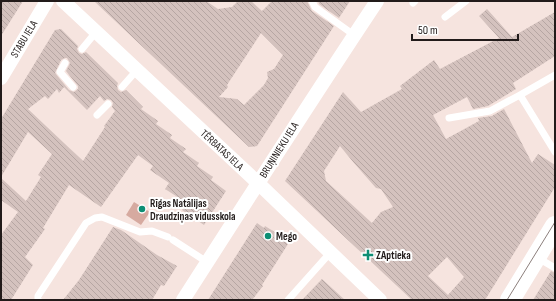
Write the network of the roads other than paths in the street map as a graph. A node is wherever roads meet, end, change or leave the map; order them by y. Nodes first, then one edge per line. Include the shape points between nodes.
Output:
1 (47, 1) edge
2 (63, 1) edge
3 (312, 1) edge
4 (377, 1) edge
5 (466, 1) edge
6 (445, 17) dead end
7 (96, 32) junction
8 (354, 35) junction
9 (82, 49) dead end
10 (65, 63) dead end
11 (137, 70) junction
12 (555, 75) edge
13 (1, 78) edge
14 (73, 87) dead end
15 (122, 87) dead end
16 (520, 95) junction
17 (108, 104) dead end
18 (97, 115) dead end
19 (449, 118) dead end
20 (555, 152) edge
21 (258, 183) junction
22 (555, 226) edge
23 (330, 253) junction
24 (536, 257) junction
25 (207, 262) junction
26 (555, 268) edge
27 (38, 300) edge
28 (182, 300) edge
29 (288, 300) edge
30 (380, 300) edge
31 (510, 300) edge

1 - 13 street, STABU IELA
2 - 7 street, TĒRBATAS IELA
3 - 8 lane via 316,7
4 - 8 street, BRUŅINIEKU IELA
5 - 6 lane
7 - 9 lane
7 - 11 street, TĒRBATAS IELA
8 - 21 street, BRUŅINIEKU IELA
10 - 14 lane via 60,72
11 - 15 lane
11 - 21 street, TĒRBATAS IELA
12 - 16 lane
16 - 19 lane via 490,111
16 - 20 lane
17 - 18 lane
21 - 23 street, TĒRBATAS IELA
21 - 25 street, BRUŅINIEKU IELA
22 - 24 street
23 - 29 lane
23 - 30 street, TĒRBATAS IELA
24 - 26 lane
24 - 31 street
25 - 27 lane via 170,238 152,231 140,232 102,217 95,218 86,223 38,296
25 - 28 street, BRUŅINIEKU IELA

